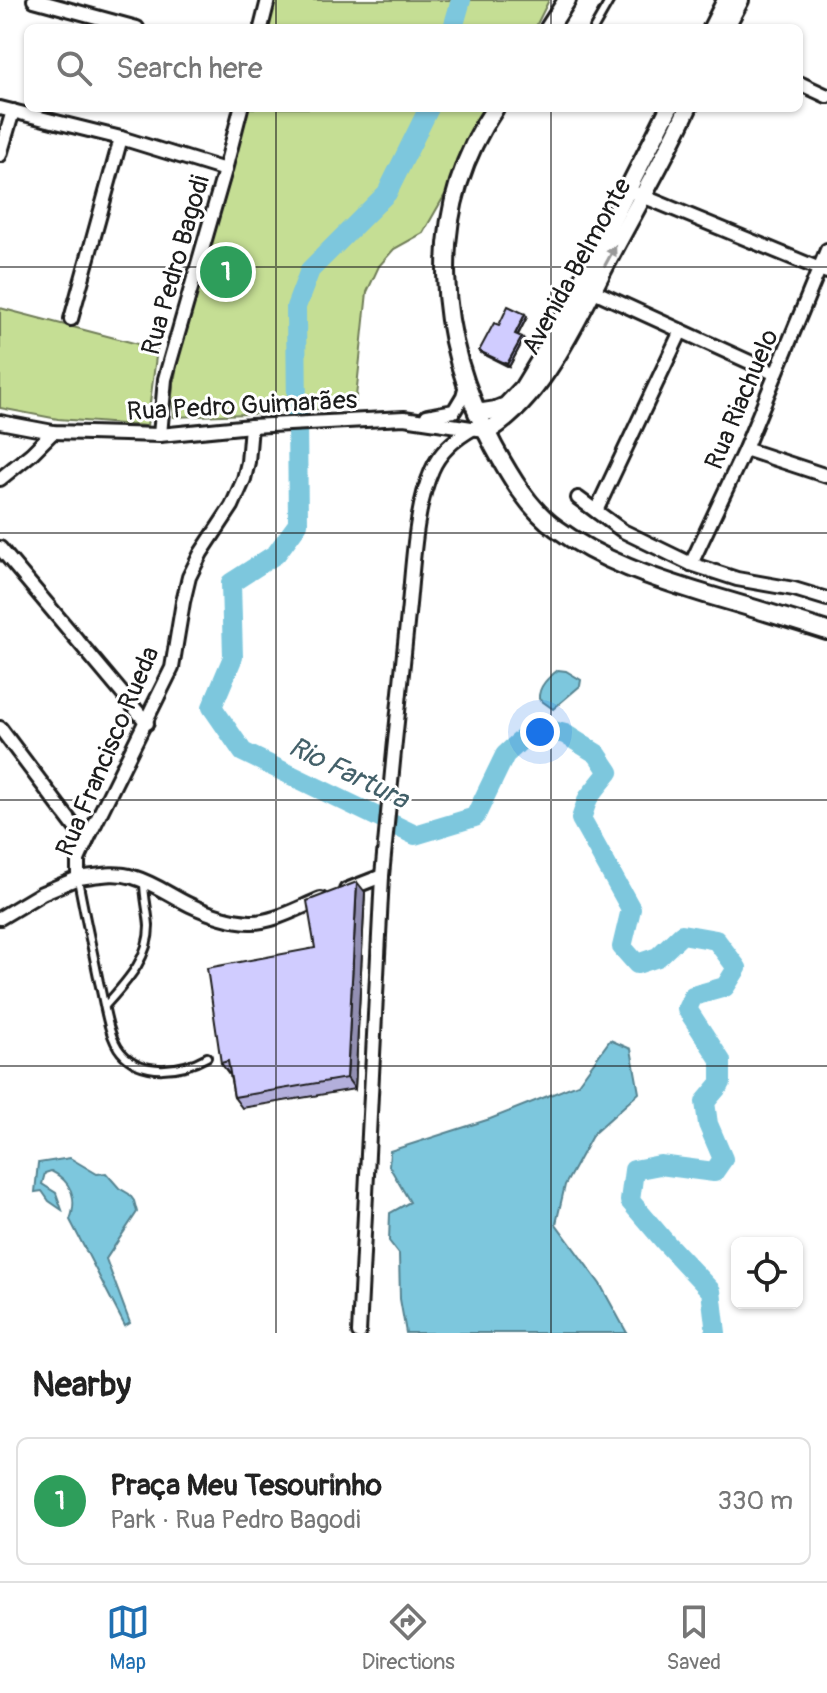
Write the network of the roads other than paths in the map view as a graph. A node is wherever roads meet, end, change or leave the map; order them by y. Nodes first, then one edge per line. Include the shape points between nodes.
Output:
1 (34, 0) edge
2 (268, 0) edge
3 (567, 0) edge
4 (610, 0) edge
5 (726, 0) edge
6 (740, 0) edge
7 (122, 24) edge
8 (262, 24) edge
9 (552, 24) edge
10 (596, 24) edge
11 (714, 24) edge
12 (727, 24) edge
13 (803, 85) edge
14 (827, 96) edge
15 (6, 109) edge
16 (240, 112) edge
17 (493, 112) edge
18 (678, 112) edge
19 (121, 138) junction
20 (0, 155) edge
21 (225, 170) junction
22 (635, 193) junction
23 (827, 250) edge
24 (823, 271) edge
25 (585, 287) junction
26 (71, 319) dead end
27 (681, 331) junction
28 (456, 347) junction
29 (776, 374) junction
30 (466, 385) junction
31 (454, 411) junction
32 (404, 418) junction
33 (0, 422) edge
34 (485, 425) junction
35 (251, 426) junction
36 (53, 432) junction
37 (160, 435) junction
38 (745, 449) junction
39 (827, 476) edge
40 (0, 479) edge
41 (578, 498) dead end
42 (596, 511) junction
43 (0, 548) edge
44 (691, 564) junction
45 (827, 599) edge
46 (827, 631) edge
47 (147, 723) junction
48 (0, 728) edge
49 (86, 842) junction
50 (382, 876) junction
51 (78, 878) junction
52 (144, 882) junction
53 (340, 892) edge
54 (326, 897) edge
55 (0, 902) edge
56 (4, 916) edge
57 (105, 1006) junction
58 (207, 1057) dead end
59 (359, 1333) edge

1 - 7 street
2 - 8 street
3 - 9 main road
4 - 10 lane
5 - 11 main road
6 - 12 main road
13 - 14 street
15 - 19 street
15 - 20 street
16 - 21 street, Rua Pedro Bagodi
17 - 28 main road via 463,167 449,221 446,287
18 - 22 main road, Avenida Belmonte
19 - 21 street
19 - 26 street
21 - 37 street, Rua Pedro Bagodi via 165,379
22 - 24 street
22 - 25 main road, Avenida Belmonte
23 - 24 street, Rua Riachuelo
24 - 29 street, Rua Riachuelo
25 - 27 street
25 - 34 main road, Avenida Belmonte via 523,388
27 - 29 street
27 - 42 street
28 - 30 main road
28 - 34 main road
29 - 38 street, Rua Riachuelo
30 - 31 street
30 - 34 main road
31 - 32 street
31 - 34 street
32 - 34 street, Rua Pedro Guimarães
32 - 35 street, Rua Pedro Guimarães
33 - 36 street, Rua Pedro Guimarães
34 - 46 main road via 533,506 590,550 666,582
34 - 50 street via 452,443 438,459 424,492
35 - 37 street, Rua Pedro Guimarães
35 - 47 street, Rua Francisco Rueda via 244,479 189,577 172,668
36 - 37 street, Rua Pedro Guimarães
36 - 40 street
38 - 39 street
38 - 44 street, Rua Riachuelo
41 - 42 street
42 - 44 street via 623,531
43 - 47 street
44 - 45 street
47 - 49 street, Rua Francisco Rueda
48 - 49 street
49 - 51 street, Rua Francisco Rueda
50 - 53 street
50 - 59 street
51 - 52 street via 118,874
51 - 56 street, Rua Francisco Rueda
51 - 57 lane
52 - 54 street via 189,905 252,922
52 - 57 lane via 148,940 132,976
55 - 56 street
57 - 58 lane via 115,1043 144,1068 178,1067

